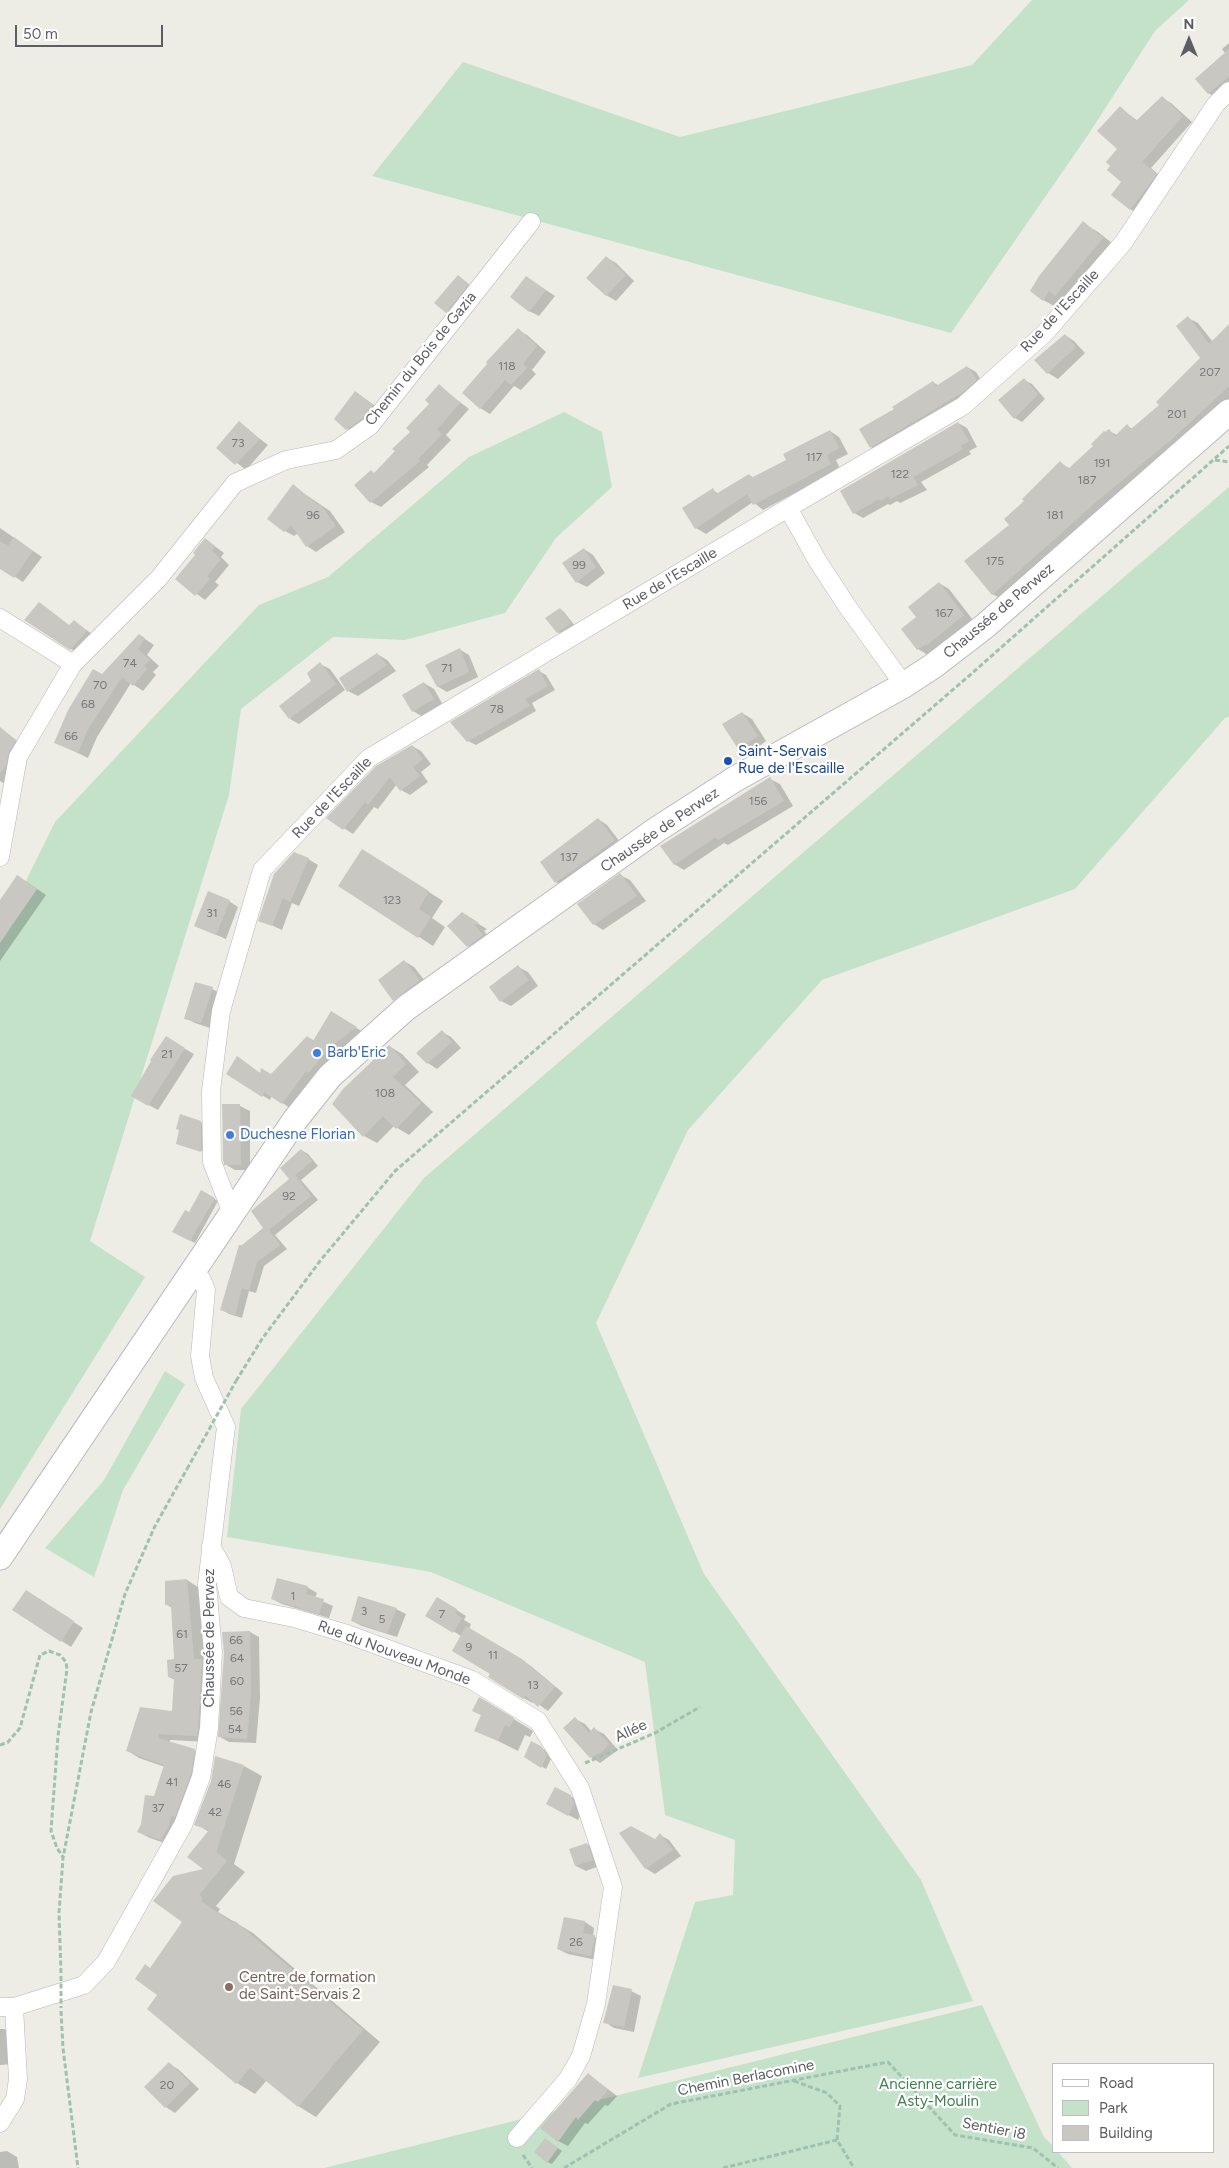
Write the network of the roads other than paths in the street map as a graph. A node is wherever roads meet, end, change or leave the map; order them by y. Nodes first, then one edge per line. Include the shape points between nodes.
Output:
1 (1229, 91) edge
2 (531, 222) dead end
3 (1229, 412) edge
4 (788, 508) junction
5 (0, 618) edge
6 (73, 664) junction
7 (904, 685) junction
8 (0, 857) edge
9 (232, 1213) junction
10 (194, 1270) junction
11 (211, 1546) junction
12 (0, 1557) edge
13 (7, 2007) edge
14 (0, 2122) edge
15 (517, 2138) dead end

1 - 4 street, Rue de l'Escaille via 1216,104 1123,243 1044,334 963,406
2 - 6 street, Chemin du Bois de Gazia via 370,426 336,450 286,460 235,483 159,578
3 - 7 main road, Chaussée de Perwez via 985,626
4 - 7 street via 837,591
4 - 9 street, Rue de l'Escaille via 369,758 262,870 221,1011 211,1091 212,1162
5 - 6 street
6 - 8 street, Chemin du Bois de Gazia via 18,758
7 - 9 main road, Chaussée de Perwez via 735,779 656,830 406,1008 330,1076 295,1120
9 - 10 main road, Chaussée de Perwez
10 - 11 street, Chaussée de Perwez via 206,1290 200,1356 204,1378 226,1427
10 - 12 main road, Chaussée de Perwez
11 - 13 street, Chaussée de Perwez via 207,1584 213,1652 209,1728 201,1777 182,1825 106,1962 84,1985
11 - 15 street, Rue du Nouveau Monde via 222,1566 228,1598 244,1608 344,1632 472,1680 538,1721 580,1788 613,1887 596,2004 581,2056 568,2079
13 - 14 street via 18,2079 15,2099

